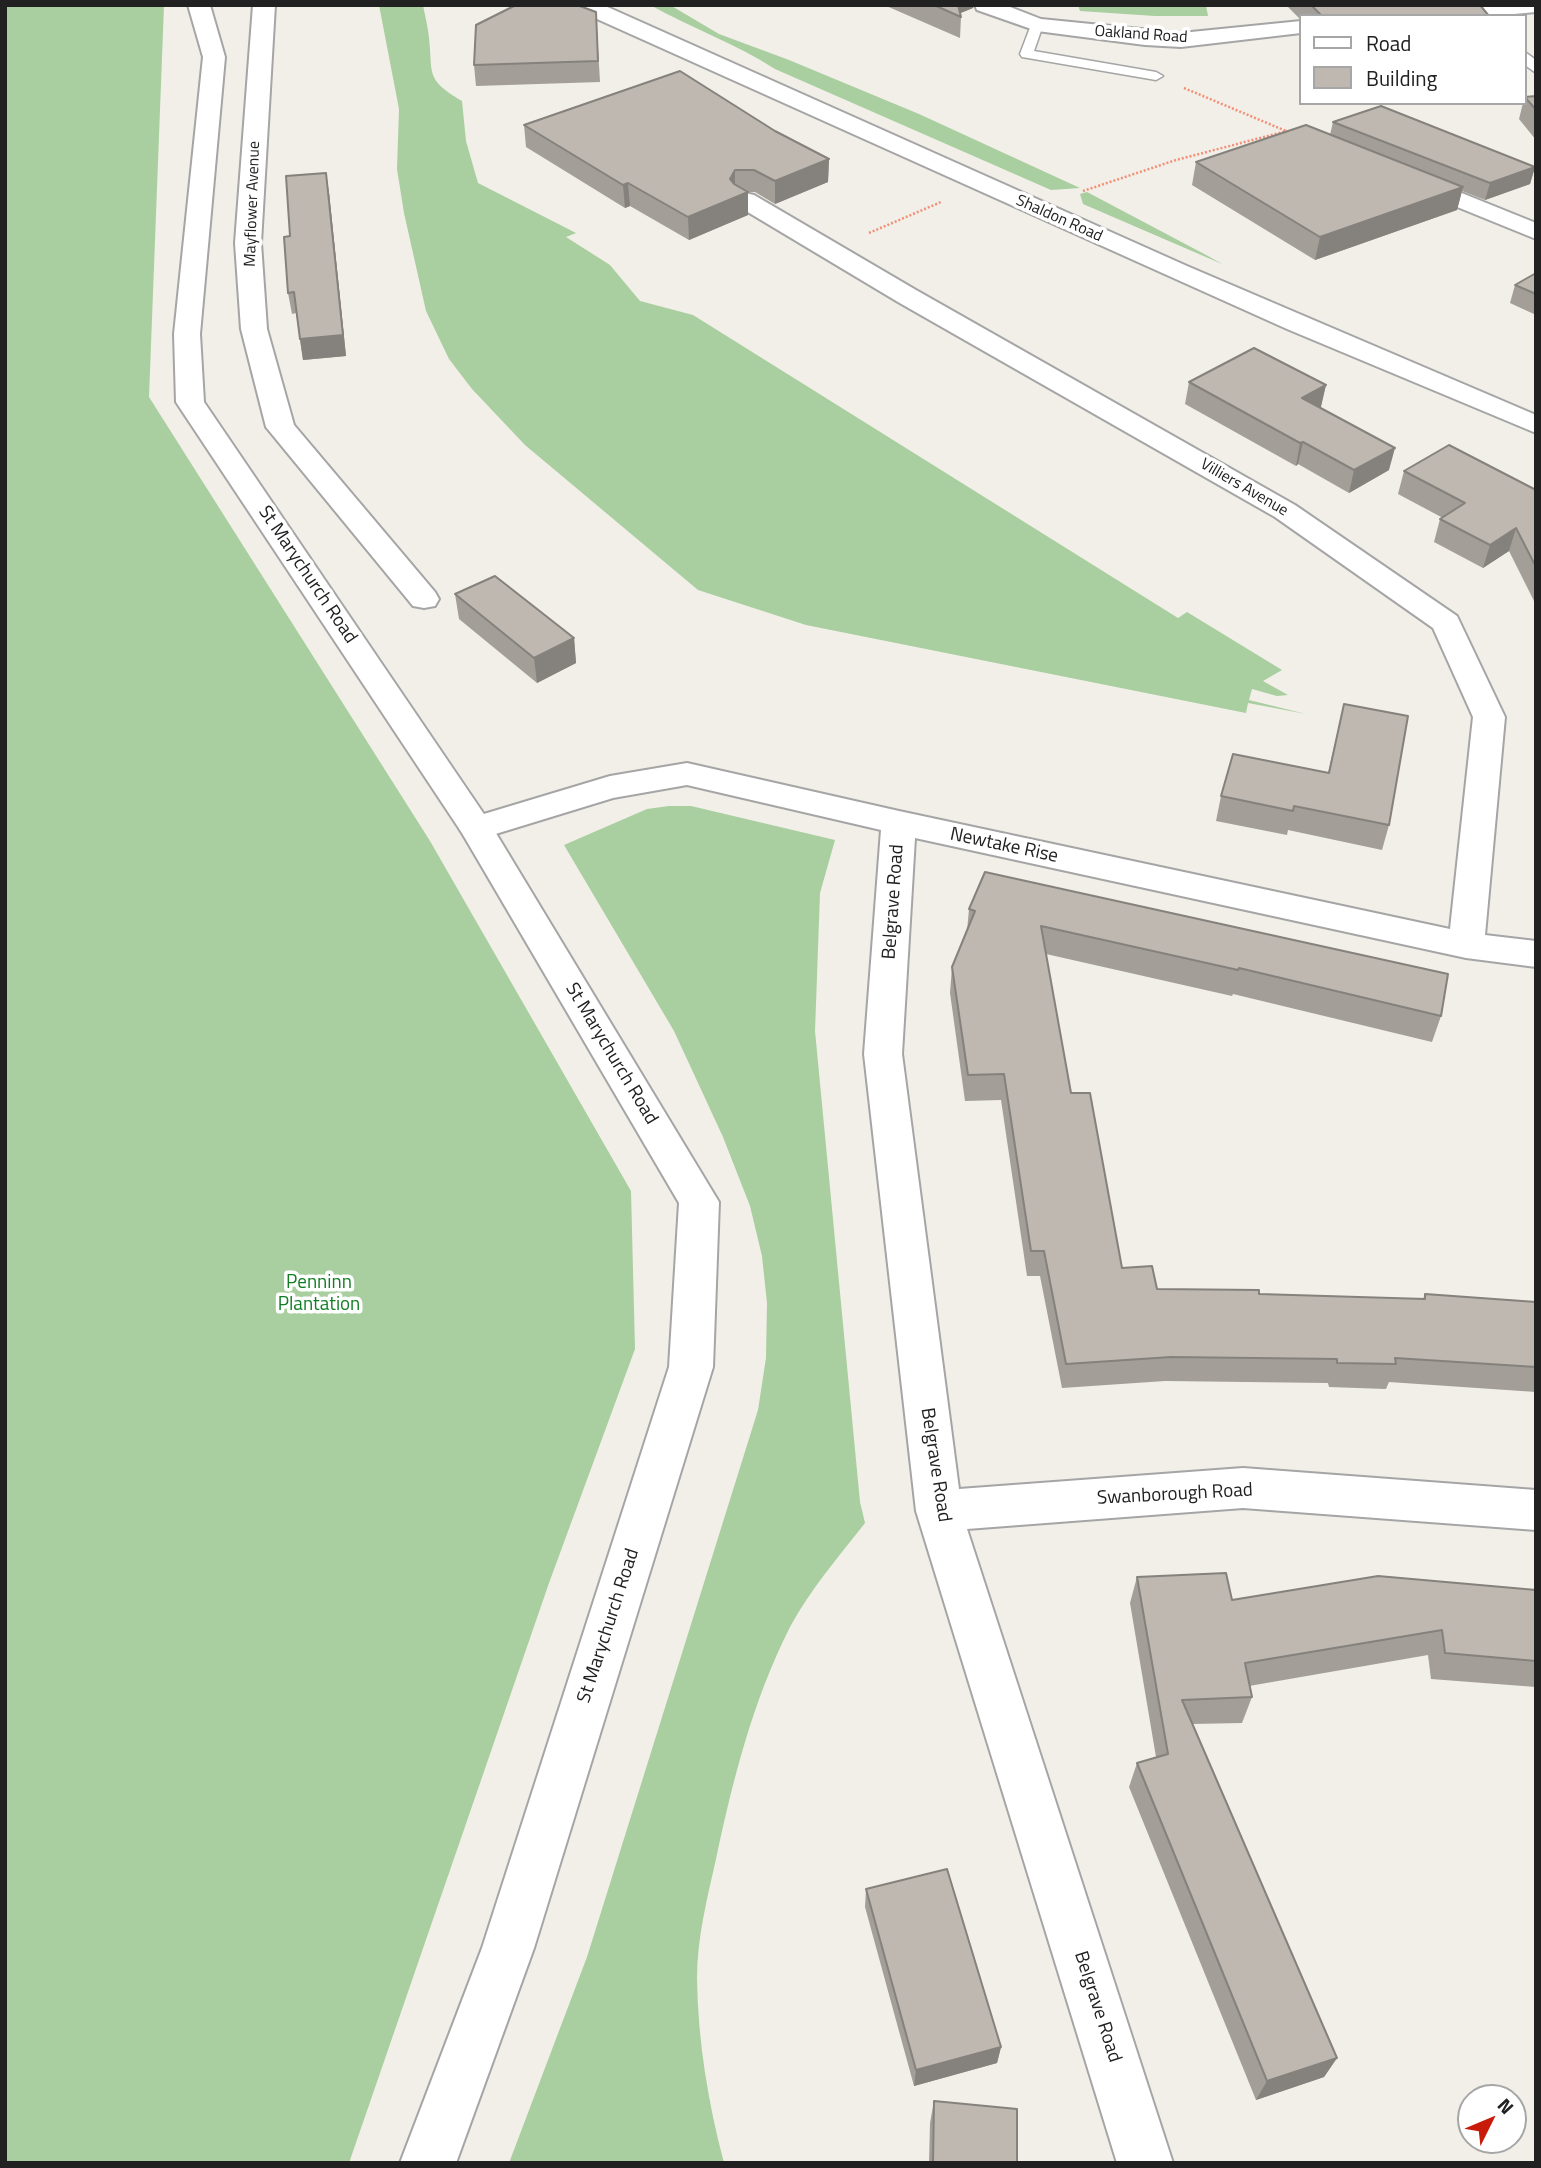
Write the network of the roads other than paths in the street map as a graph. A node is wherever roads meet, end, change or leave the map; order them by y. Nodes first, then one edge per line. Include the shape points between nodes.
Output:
1 (199, 5) edge
2 (264, 5) edge
3 (585, 5) edge
4 (985, 5) edge
5 (1536, 6) edge
6 (1489, 12) edge
7 (1447, 14) edge
8 (1037, 25) junction
9 (1300, 27) edge
10 (1156, 76) road end
11 (1390, 172) edge
12 (745, 200) edge
13 (1536, 232) edge
14 (1536, 425) edge
15 (424, 599) dead end
16 (899, 823) junction
17 (476, 828) junction
18 (1466, 945) junction
19 (1536, 954) edge
20 (1536, 1510) edge
21 (939, 1511) junction
22 (428, 2163) edge
23 (1144, 2163) edge

1 - 17 street, St Marychurch Road via 214,57 187,334 191,402
2 - 15 street, Mayflower Avenue via 248,243 254,330 280,427
3 - 14 street, Shaldon Road via 1418,377
4 - 8 street, Oakland Road
5 - 6 street
6 - 7 street
8 - 9 street, Oakland Road via 1181,40 1264,22
8 - 10 lane via 1027,54
11 - 13 street
12 - 18 street, Villiers Avenue via 1285,511 1446,623 1489,717
16 - 17 street, Newtake Rise via 687,774 610,787
16 - 18 street, Newtake Rise
16 - 21 street, Belgrave Road via 883,1054
17 - 22 street, St Marychurch Road via 699,1202 691,1367 508,1948
18 - 19 street, Newtake Rise
20 - 21 street, Swanborough Road via 1243,1488
21 - 23 street, Belgrave Road

